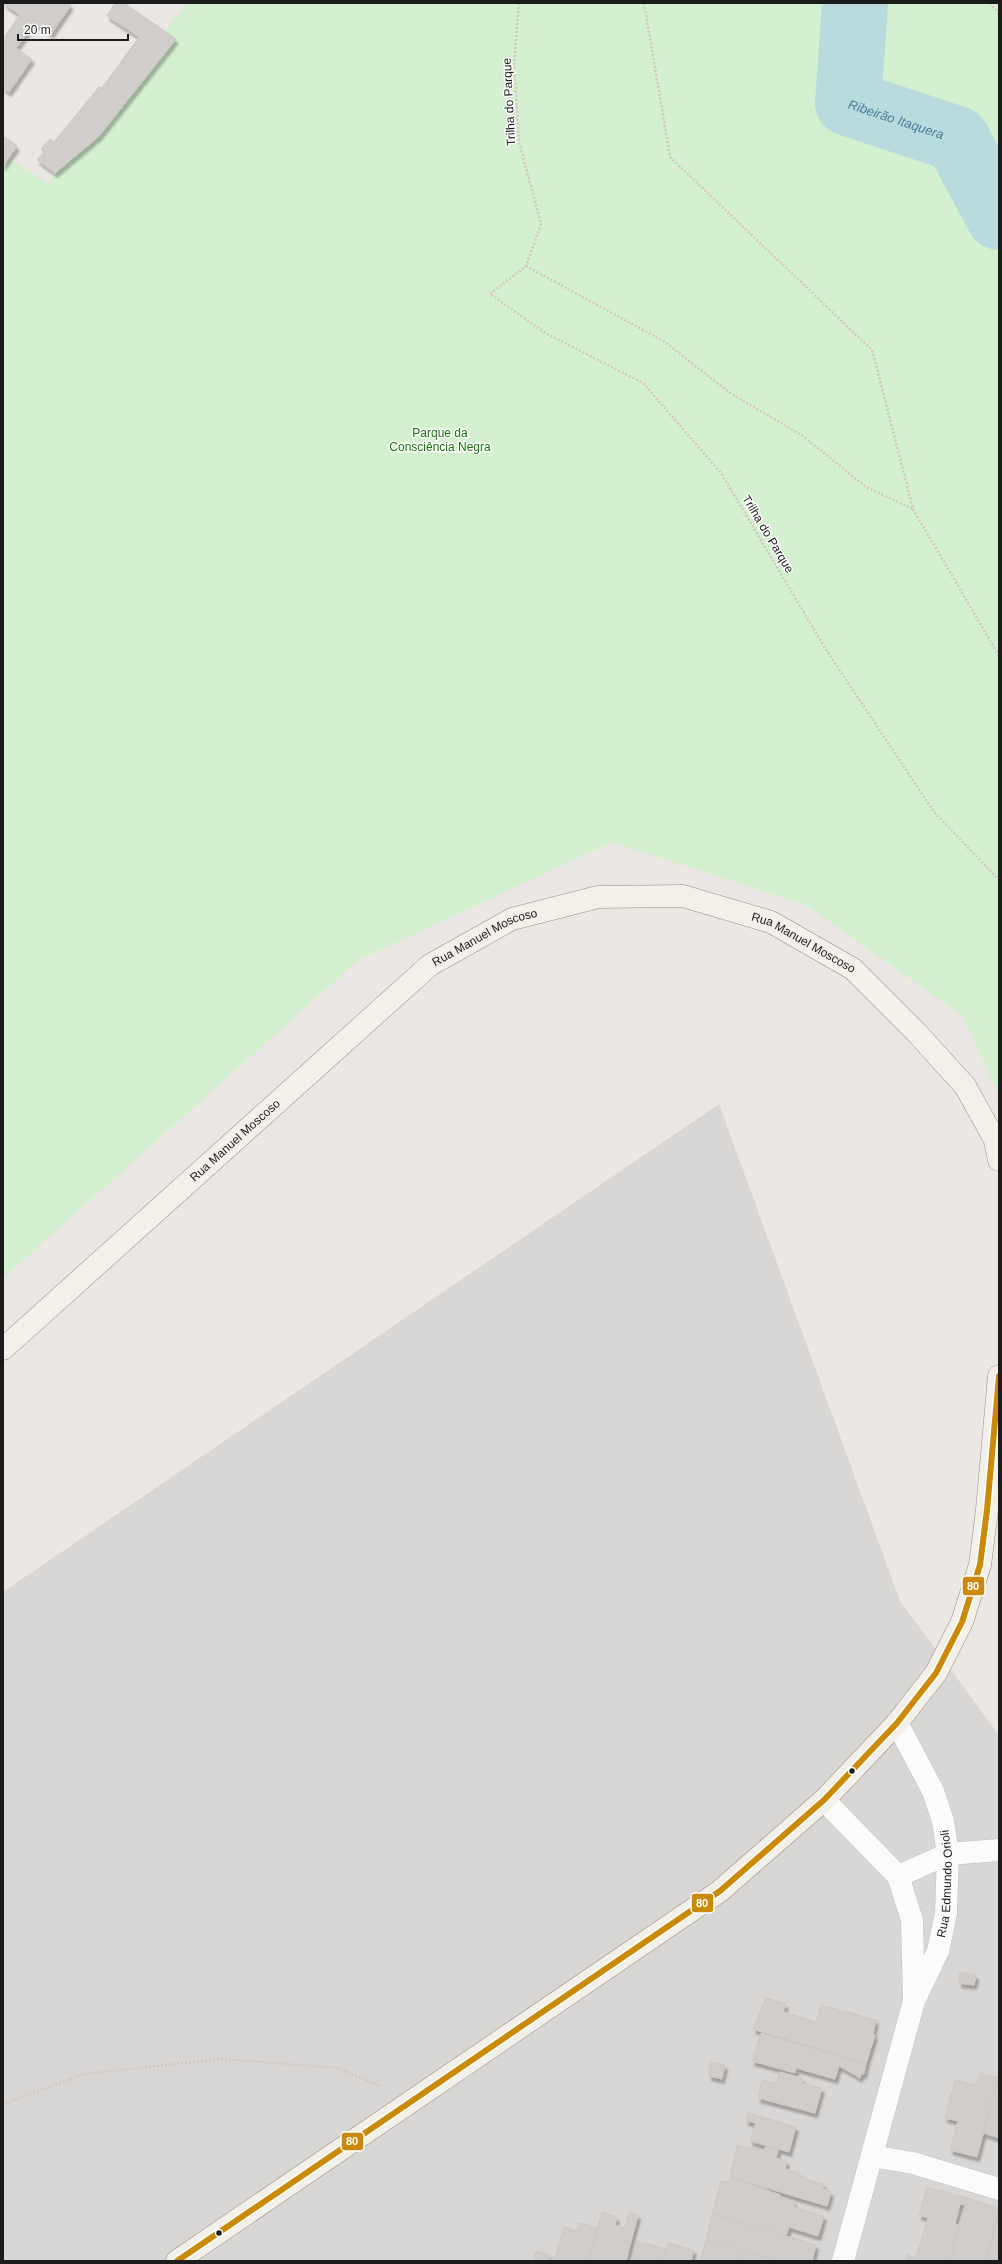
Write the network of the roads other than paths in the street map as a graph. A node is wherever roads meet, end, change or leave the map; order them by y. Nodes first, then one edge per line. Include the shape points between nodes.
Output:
1 (999, 1160) edge
2 (3, 1350) edge
3 (999, 1376) edge
4 (897, 1723) junction
5 (824, 1800) junction
6 (999, 1850) edge
7 (948, 1854) junction
8 (898, 1876) junction
9 (914, 2001) junction
10 (872, 2156) junction
11 (999, 2189) edge
12 (177, 2261) edge
13 (842, 2261) edge

1 - 2 main road, Rua Manuel Moscoso via 995,1140 966,1086 853,969 771,922 683,896 598,897 512,919 430,965
3 - 4 main road via 987,1510 977,1572 962,1622 936,1673
4 - 5 main road
4 - 7 street, Rua Edmundo Orioli via 933,1791 944,1821
5 - 8 street, Rua Edmundo Orioli
5 - 12 main road via 720,1891
6 - 7 street
7 - 8 street
7 - 9 street, Rua Edmundo Orioli via 946,1913 938,1951
8 - 9 street, Rua Edmundo Orioli via 912,1920
9 - 10 street, Rua Edmundo Orioli
10 - 11 street via 912,2163
10 - 13 street, Rua Edmundo Orioli

